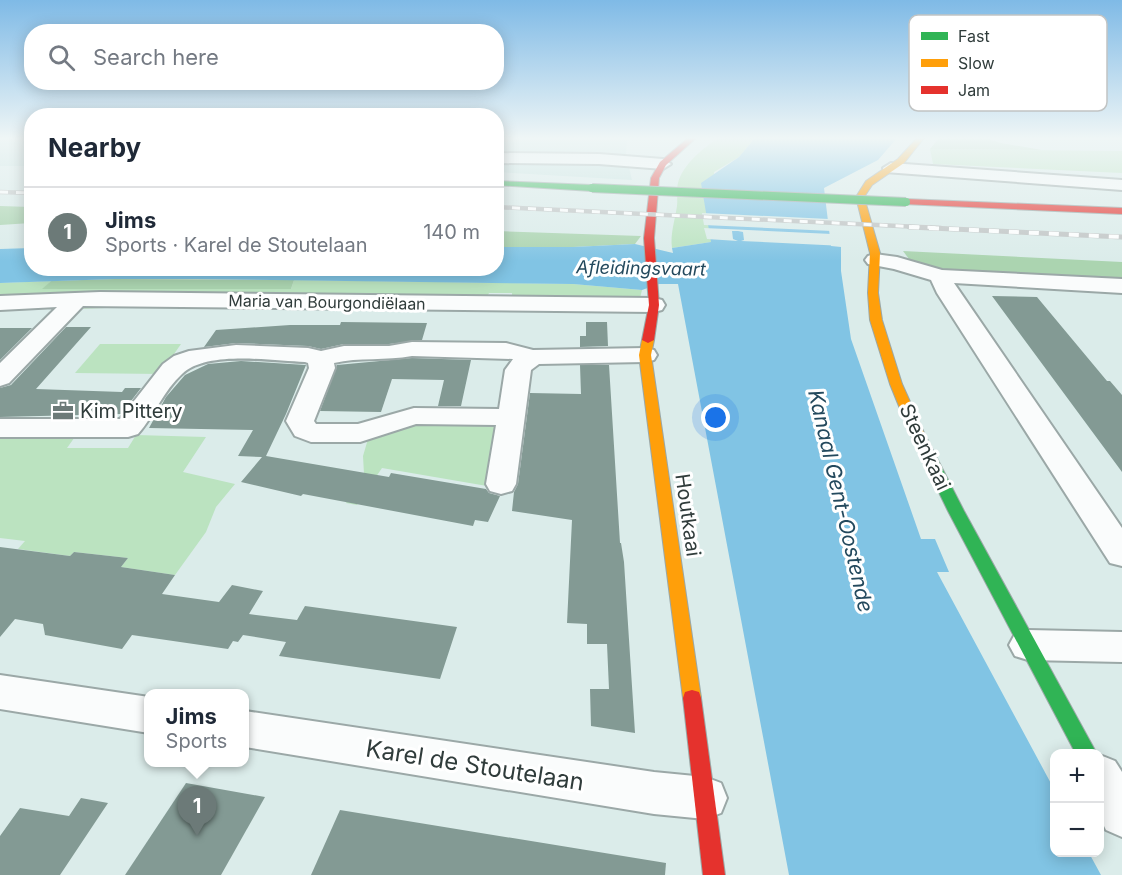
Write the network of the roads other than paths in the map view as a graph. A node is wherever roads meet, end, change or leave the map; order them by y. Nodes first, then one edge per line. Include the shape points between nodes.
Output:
1 (655, 179) edge
2 (875, 179) edge
3 (1038, 179) edge
4 (504, 183) edge
5 (1122, 185) edge
6 (1122, 211) edge
7 (875, 260) junction
8 (940, 276) junction
9 (1122, 286) edge
10 (78, 299) junction
11 (654, 299) junction
12 (0, 303) edge
13 (645, 355) junction
14 (533, 357) junction
15 (320, 359) junction
16 (0, 378) edge
17 (511, 417) junction
18 (0, 428) edge
19 (501, 483) dead end
20 (1122, 554) edge
21 (1028, 645) junction
22 (1122, 647) edge
23 (0, 692) edge
24 (144, 714) edge
25 (249, 730) edge
26 (1086, 749) edge
27 (1104, 782) edge
28 (705, 798) junction
29 (1122, 815) edge
30 (714, 875) edge

1 - 11 street, Houtkaai via 649,245
2 - 7 street, Steenkaai via 860,197
3 - 5 street
4 - 6 street, bridge
7 - 8 street
7 - 21 street, Steenkaai via 876,320 896,384 956,511
8 - 9 street
8 - 20 street
10 - 11 street, Maria van Bourgondiëlaan
10 - 12 street, Maria van Bourgondiëlaan
10 - 16 street
11 - 13 street, Houtkaai
13 - 14 street
13 - 28 street, Houtkaai
14 - 15 street via 506,350 412,349 344,353
14 - 17 street via 518,370
15 - 17 street via 322,368 300,421 311,433 360,433 414,416
15 - 18 street via 308,355 198,354 173,368 128,428
17 - 19 street
21 - 22 street
21 - 26 street, Steenkaai
23 - 24 street
25 - 28 street, Karel de Stoutelaan
27 - 29 street
28 - 30 street, Houtkaai

